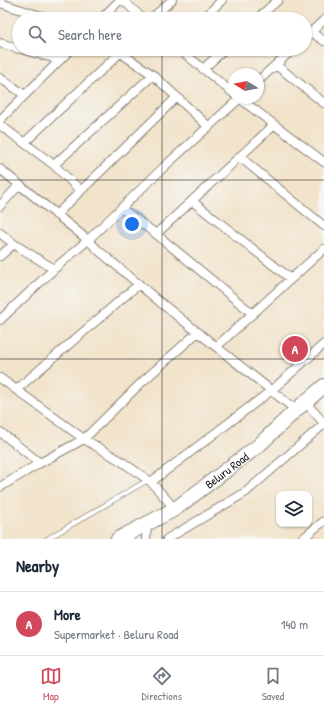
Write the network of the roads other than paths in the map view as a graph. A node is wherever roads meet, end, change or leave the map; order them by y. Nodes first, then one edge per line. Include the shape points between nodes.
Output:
1 (120, 0) edge
2 (123, 0) edge
3 (172, 0) edge
4 (222, 0) edge
5 (278, 0) edge
6 (0, 3) edge
7 (28, 12) edge
8 (108, 12) edge
9 (136, 12) edge
10 (159, 12) edge
11 (211, 12) edge
12 (265, 12) edge
13 (324, 20) edge
14 (312, 31) edge
15 (312, 36) edge
16 (324, 41) edge
17 (0, 43) edge
18 (12, 47) edge
19 (45, 56) edge
20 (64, 56) edge
21 (114, 56) edge
22 (128, 56) edge
23 (187, 56) edge
24 (217, 56) edge
25 (286, 56) edge
26 (60, 60) junction
27 (276, 65) junction
28 (203, 69) junction
29 (152, 75) junction
30 (264, 76) edge
31 (0, 78) edge
32 (228, 89) edge
33 (24, 96) junction
34 (177, 97) junction
35 (324, 103) edge
36 (233, 104) edge
37 (247, 104) edge
38 (0, 120) edge
39 (0, 125) edge
40 (274, 125) junction
41 (208, 127) junction
42 (24, 143) junction
43 (240, 157) junction
44 (324, 162) edge
45 (54, 165) junction
46 (0, 169) edge
47 (19, 185) junction
48 (81, 191) junction
49 (192, 201) junction
50 (0, 206) edge
51 (121, 208) junction
52 (56, 214) junction
53 (324, 226) edge
54 (0, 233) edge
55 (156, 234) junction
56 (88, 240) junction
57 (14, 244) junction
58 (324, 249) edge
59 (0, 256) edge
60 (54, 269) junction
61 (291, 279) junction
62 (139, 284) junction
63 (252, 314) junction
64 (0, 320) edge
65 (198, 332) junction
66 (324, 344) edge
67 (217, 346) junction
68 (0, 378) edge
69 (324, 386) edge
70 (16, 390) junction
71 (272, 390) junction
72 (301, 406) junction
73 (324, 423) edge
74 (0, 432) edge
75 (84, 439) junction
76 (40, 463) junction
77 (150, 481) junction
78 (0, 487) edge
79 (175, 509) junction
80 (324, 521) edge
81 (147, 524) junction
82 (46, 539) edge
83 (118, 539) edge
84 (146, 539) edge
85 (167, 539) edge
86 (302, 539) edge

1 - 8 street
2 - 9 street
3 - 10 street
4 - 11 street
5 - 12 street
6 - 7 street
13 - 14 street
15 - 16 street
17 - 18 street
19 - 26 street
20 - 26 street
21 - 42 street
22 - 29 street
23 - 28 street
24 - 28 street
25 - 27 street
26 - 33 street
27 - 30 street
27 - 35 street
28 - 32 street
29 - 34 street
29 - 45 street
31 - 33 street
33 - 38 street
34 - 41 street
34 - 48 street
36 - 41 street
37 - 40 street
39 - 42 street
40 - 43 street
40 - 44 street
41 - 51 street
42 - 45 street
43 - 49 street
43 - 53 street
45 - 48 street
46 - 47 street
47 - 50 street
47 - 52 street
48 - 52 street
49 - 55 street
49 - 61 street
51 - 55 street
51 - 56 street
52 - 56 street
54 - 57 street
55 - 63 street
56 - 60 street
56 - 62 street
57 - 59 street
57 - 60 street
58 - 61 street
60 - 64 street
61 - 63 street
62 - 65 street
62 - 70 street
63 - 67 street
65 - 67 street
65 - 75 street
66 - 71 street
67 - 71 street
68 - 70 street
69 - 72 highway, Beluru Road
70 - 75 street
71 - 72 street
71 - 77 street
72 - 73 street
72 - 79 highway, Beluru Road via 258,446
73 - 85 street via 246,492
74 - 76 street
75 - 76 street
75 - 77 street
76 - 78 street
77 - 79 street
77 - 82 lane
79 - 81 highway, Beluru Road
80 - 86 street
81 - 83 highway, Beluru Road
81 - 84 street

